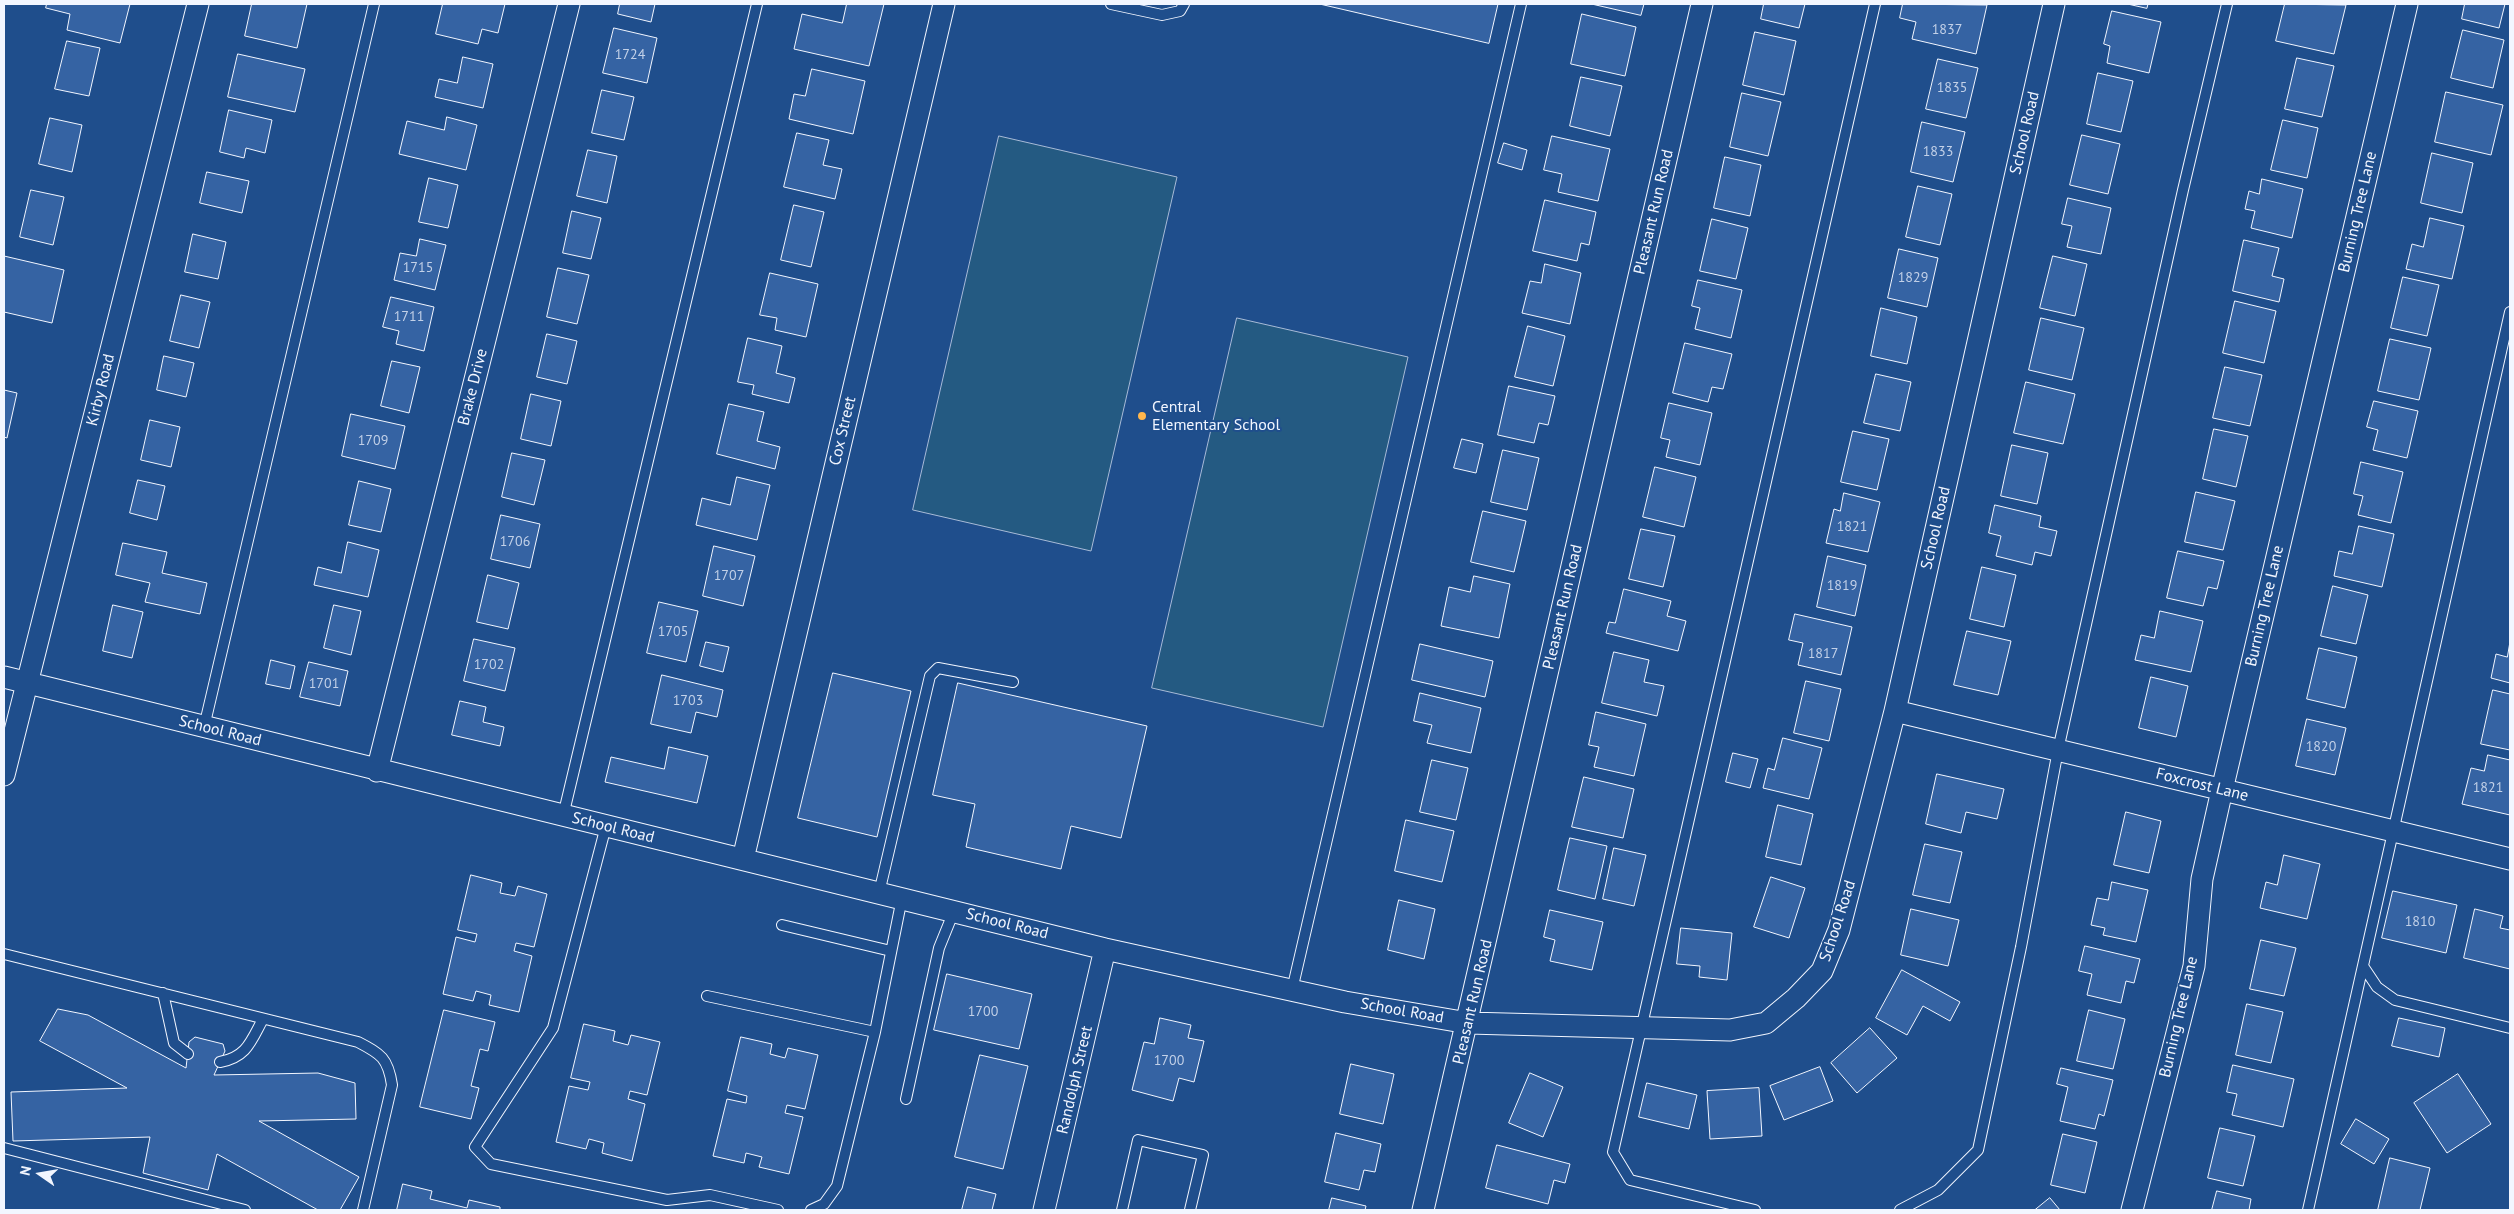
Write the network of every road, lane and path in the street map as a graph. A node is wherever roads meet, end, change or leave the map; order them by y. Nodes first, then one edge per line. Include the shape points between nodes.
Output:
1 (198, 4) edge
2 (374, 4) edge
3 (569, 4) edge
4 (757, 4) edge
5 (944, 4) edge
6 (1111, 4) edge
7 (1184, 4) edge
8 (1521, 4) edge
9 (1702, 4) edge
10 (1875, 4) edge
11 (2054, 4) edge
12 (2227, 4) edge
13 (2407, 4) edge
14 (2510, 312) edge
15 (4, 677) edge
16 (26, 682) junction
17 (1013, 682) dead end
18 (1894, 712) junction
19 (204, 727) junction
20 (2058, 750) junction
21 (377, 771) junction
22 (4, 775) edge
23 (2222, 790) junction
24 (563, 816) junction
25 (606, 826) junction
26 (2393, 831) junction
27 (742, 859) junction
28 (2510, 859) edge
29 (879, 893) junction
30 (902, 898) junction
31 (954, 911) junction
32 (782, 925) dead end
33 (1105, 949) junction
34 (891, 951) junction
35 (4, 954) edge
36 (2363, 966) junction
37 (1292, 990) junction
38 (163, 994) junction
39 (707, 996) dead end
40 (263, 1019) junction
41 (1468, 1023) junction
42 (1641, 1028) junction
43 (2510, 1028) edge
44 (875, 1032) junction
45 (188, 1054) dead end
46 (220, 1062) dead end
47 (906, 1099) dead end
48 (4, 1148) edge
49 (245, 1210) edge
50 (363, 1210) edge
51 (778, 1210) edge
52 (811, 1210) edge
53 (1044, 1210) edge
54 (1122, 1210) edge
55 (1190, 1210) edge
56 (1423, 1210) edge
57 (1755, 1210) edge
58 (1900, 1210) edge
59 (2132, 1210) edge
60 (2308, 1210) edge

1 - 16 street, Kirby Road
2 - 19 lane
3 - 21 street, Brake Drive
4 - 24 lane
5 - 27 street, Cox Street
6 - 7 lane via 1162,15 1180,11
8 - 37 lane
9 - 41 street, Pleasant Run Road
10 - 42 lane
11 - 18 street, School Road
12 - 20 lane via 2180,200
13 - 23 street, Burning Tree Lane
14 - 26 lane
15 - 16 street, School Road
16 - 19 street, School Road
16 - 22 street, Kirby Road
17 - 29 lane via 938,668 930,676
18 - 20 street, Foxcrost Lane
18 - 42 street, School Road via 1839,930 1822,971 1766,1024 1730,1030
19 - 21 street, School Road
20 - 23 street, Foxcrost Lane
20 - 58 lane via 1978,1150 1938,1190
21 - 24 street, School Road
23 - 26 street, Foxcrost Lane
23 - 59 street, Burning Tree Lane via 2202,879 2194,966
24 - 25 street, School Road
25 - 27 street, School Road
25 - 51 lane via 554,1028 474,1147 491,1164 667,1200 710,1194
26 - 28 street, Foxcrost Lane
26 - 36 lane
27 - 29 street, School Road
29 - 30 street, School Road
30 - 31 street, School Road
30 - 34 lane
31 - 33 street, School Road
31 - 47 lane via 939,948
32 - 34 lane
33 - 37 street, School Road
33 - 53 street, Randolph Street
34 - 44 lane
35 - 38 lane
36 - 43 lane via 2376,988 2395,1000
36 - 60 lane
37 - 41 street, School Road
38 - 40 lane
38 - 45 lane via 174,1043
39 - 44 lane
40 - 46 lane via 246,1050 234,1060
40 - 50 lane via 358,1042 378,1053 389,1066 392,1084
41 - 42 street, School Road
41 - 56 street, Pleasant Run Road
42 - 57 lane via 1612,1152 1630,1180
44 - 52 lane via 837,1186 824,1204
48 - 49 lane
54 - 55 lane via 1138,1140 1203,1155

